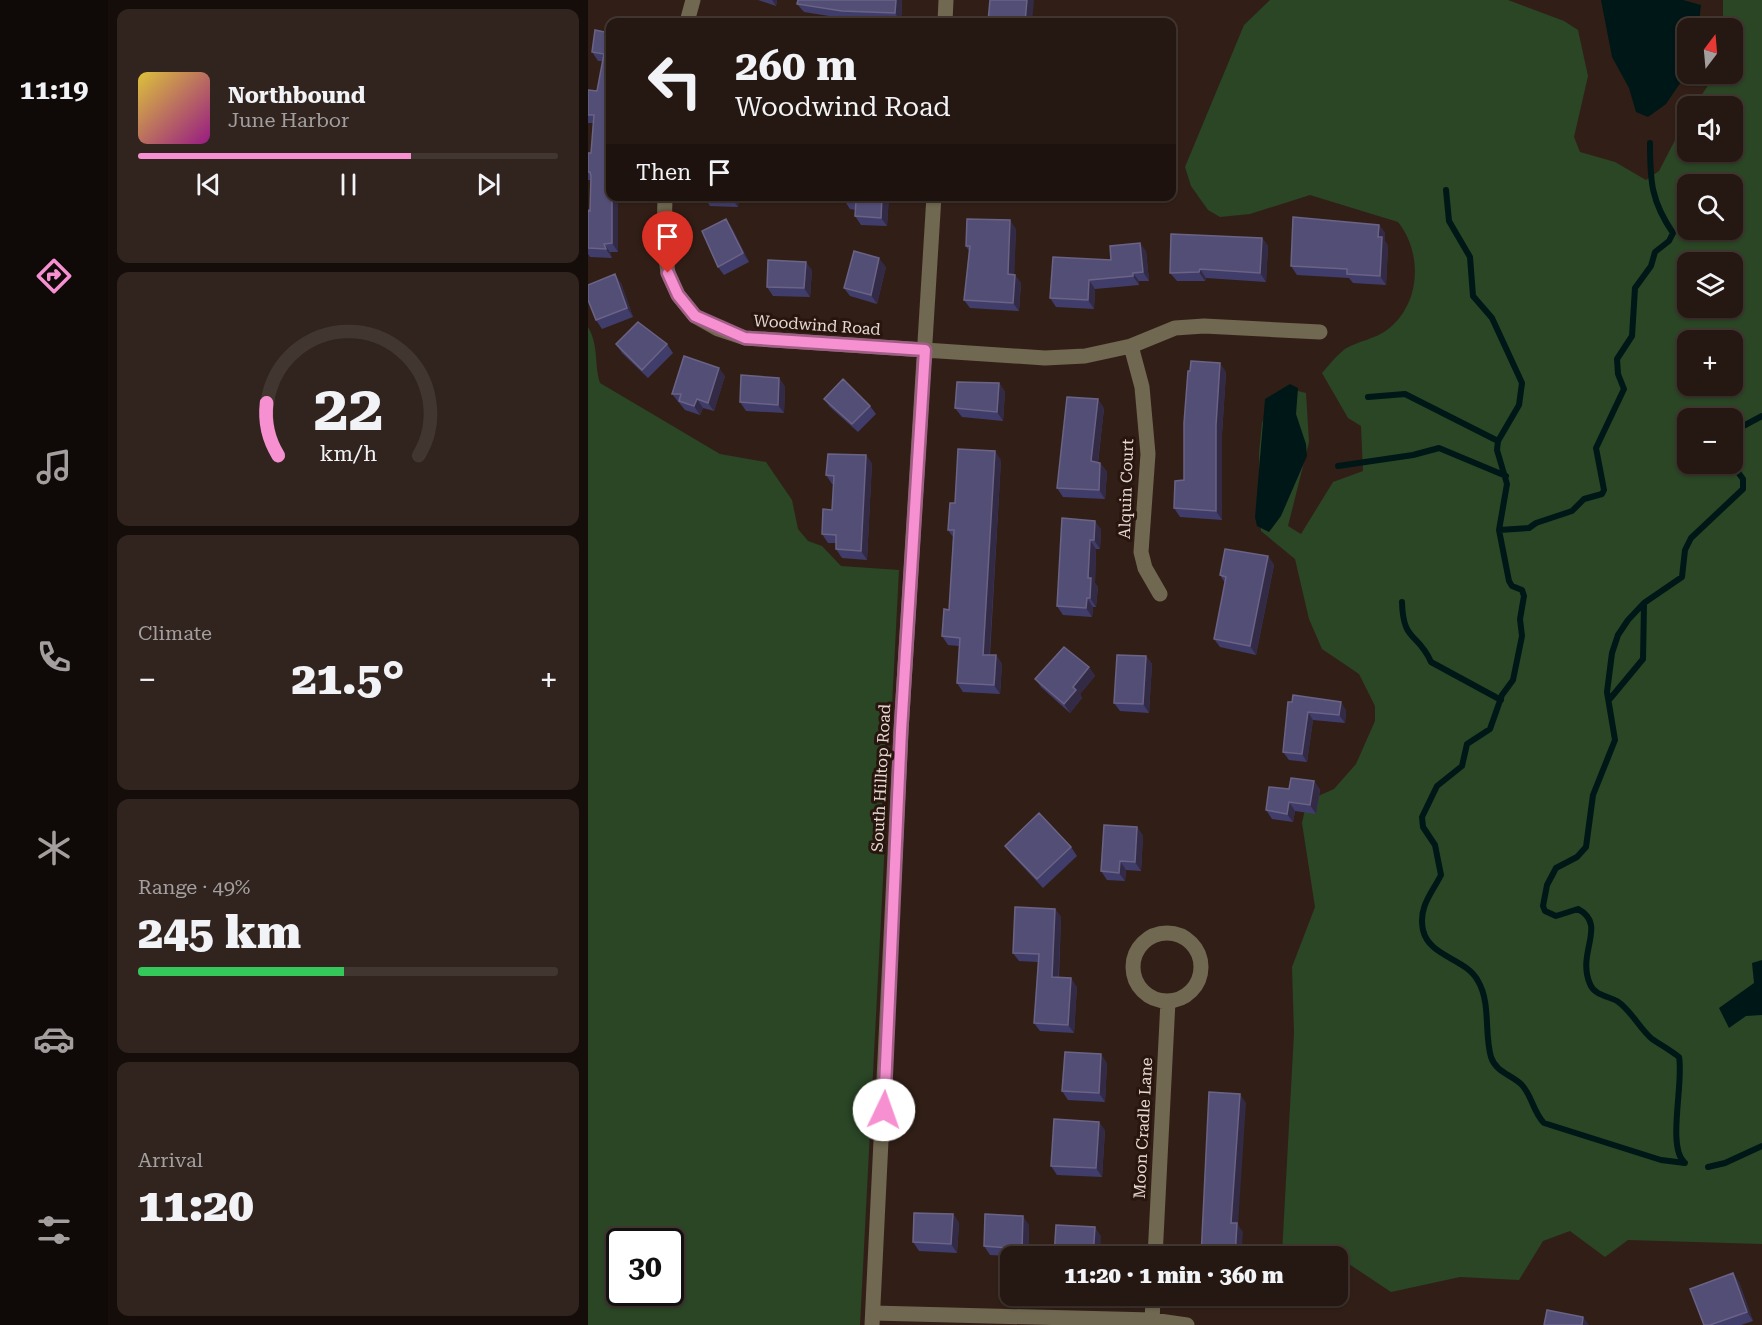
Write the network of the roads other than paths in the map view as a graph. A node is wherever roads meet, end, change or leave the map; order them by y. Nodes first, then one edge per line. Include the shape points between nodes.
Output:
1 (693, 0) edge
2 (946, 0) edge
3 (688, 18) edge
4 (945, 18) edge
5 (665, 201) edge
6 (934, 201) edge
7 (1320, 332) dead end
8 (1131, 346) junction
9 (925, 350) junction
10 (1160, 594) dead end
11 (1168, 1001) junction
12 (1156, 1246) edge
13 (1153, 1306) edge
14 (873, 1319) edge
15 (1152, 1323) edge
16 (1187, 1325) edge

1 - 3 street
2 - 4 street
5 - 9 street, Woodwind Road via 668,273 678,295 695,316 745,338
6 - 9 street, South Hilltop Road
7 - 8 street, Woodwind Road via 1175,328
8 - 9 street, Woodwind Road via 1086,356 1045,358
8 - 10 street, Alquin Court via 1142,387 1148,454 1141,552
9 - 14 street, South Hilltop Road via 901,731
11 - 11 street via 1190,993 1201,973 1197,950 1190,941 1167,933 1147,939 1133,967 1140,987 1148,995
11 - 12 street, Moon Cradle Lane
13 - 15 street
14 - 15 street
15 - 16 street

